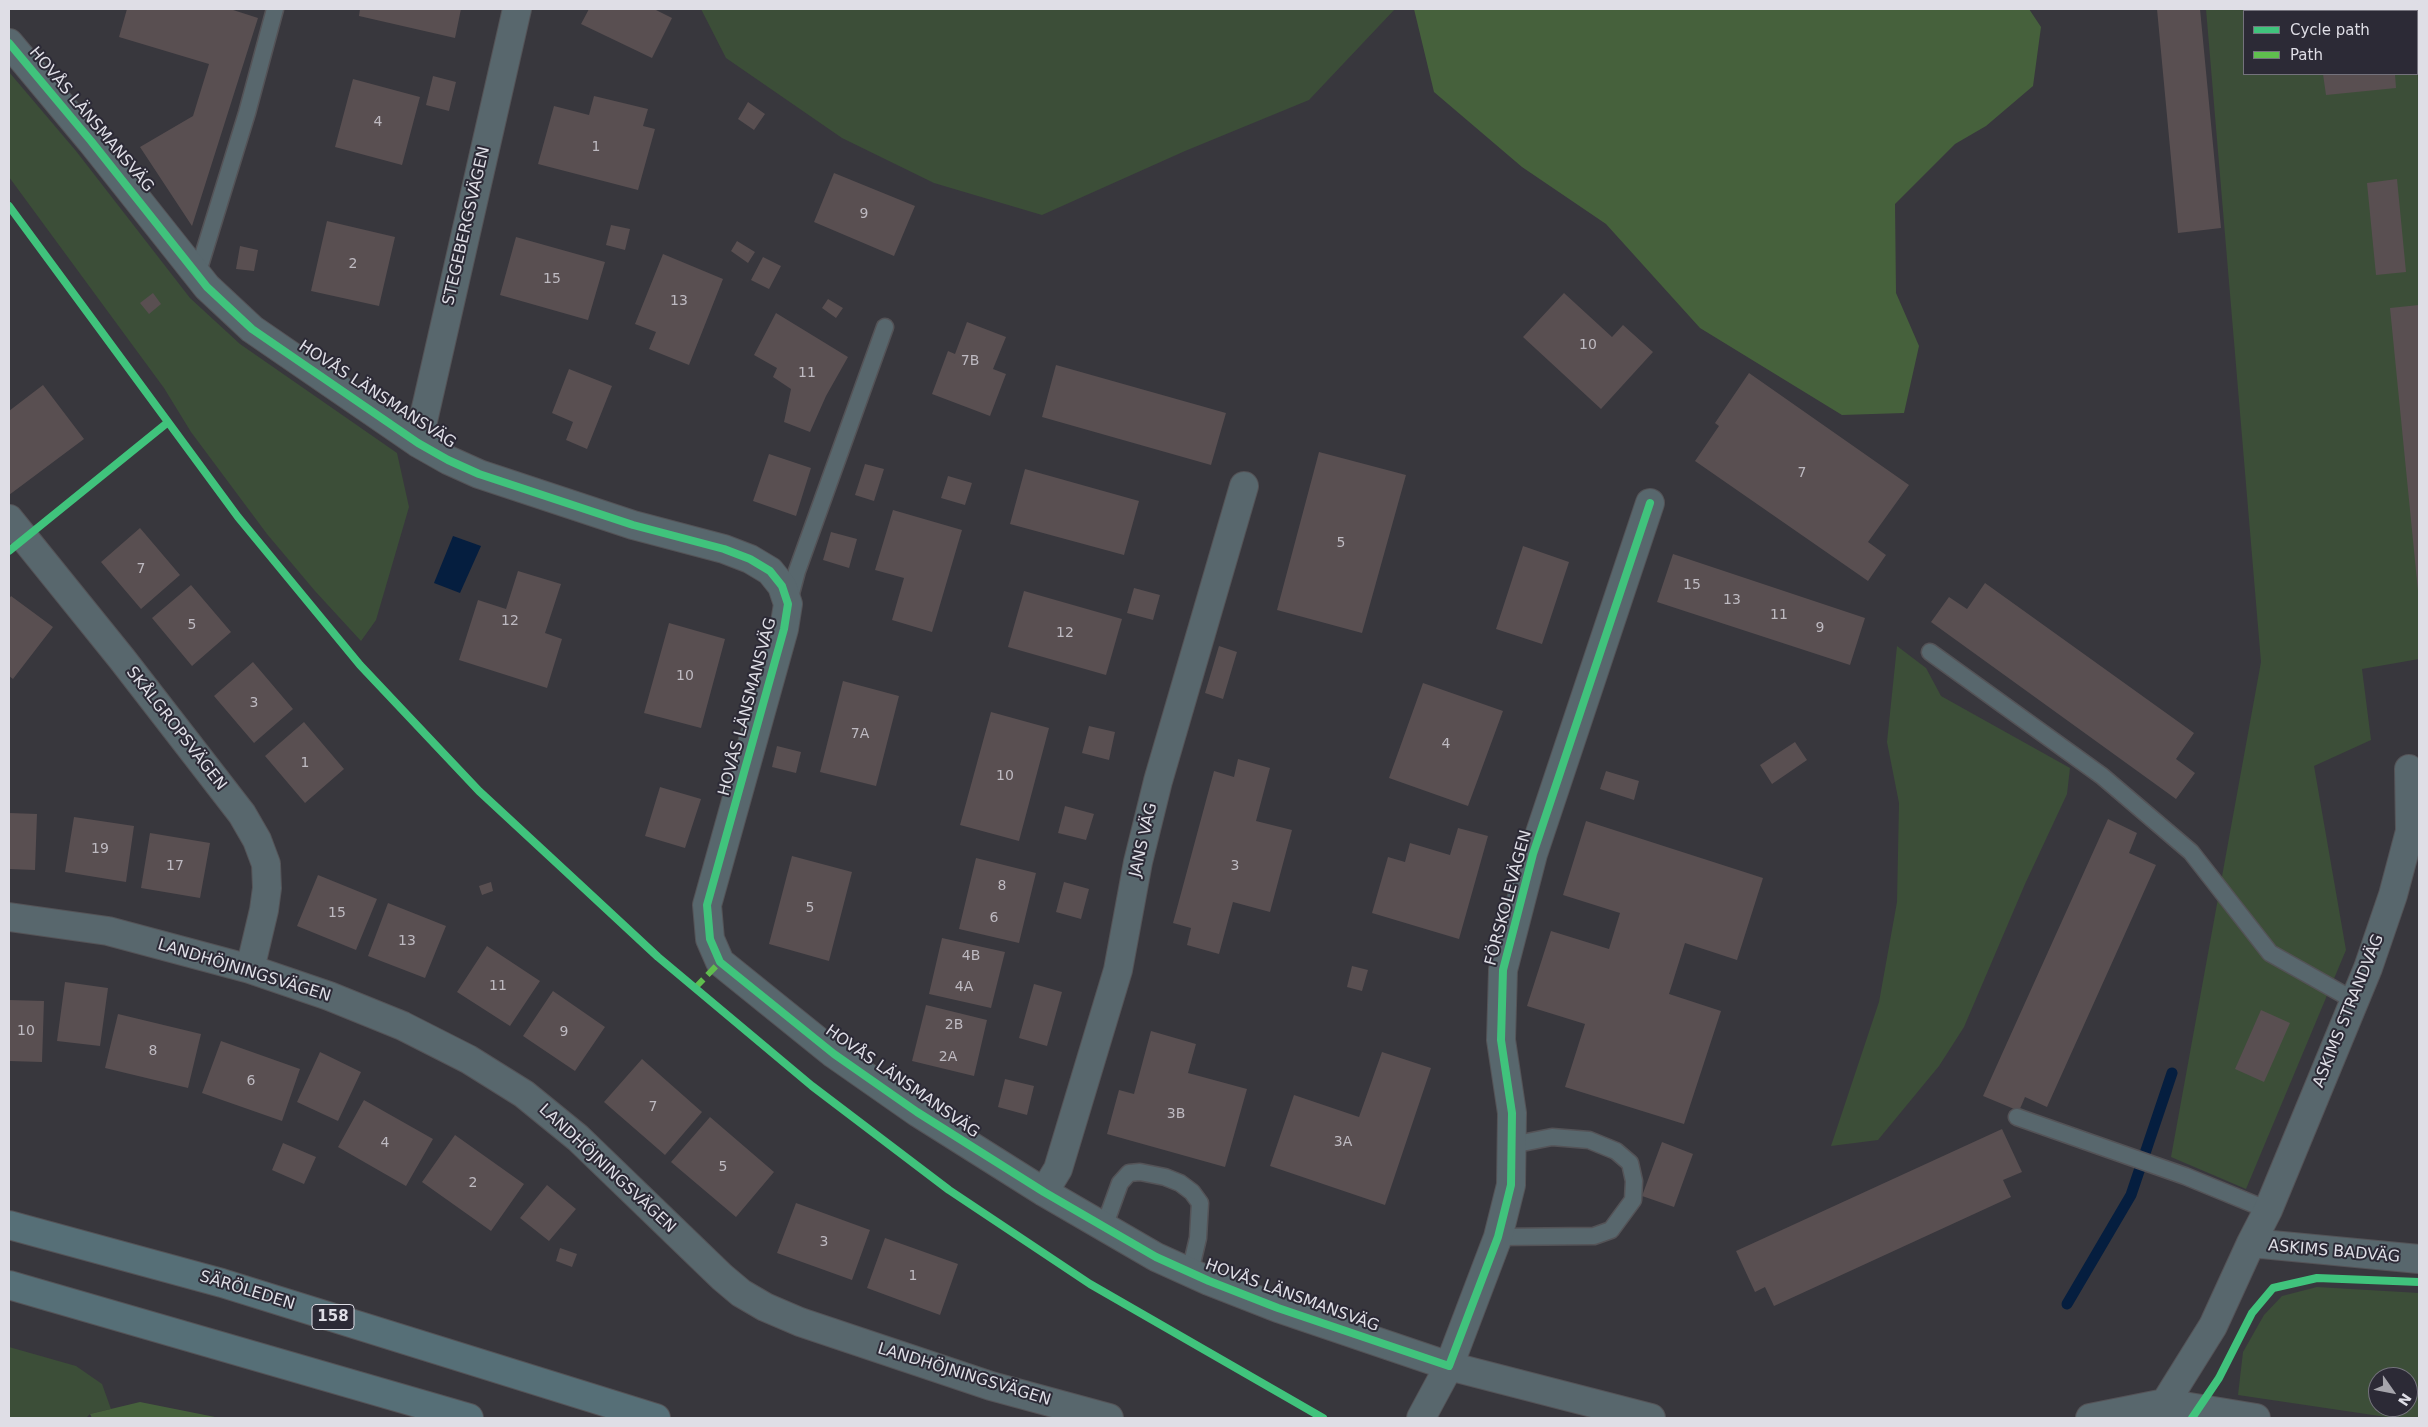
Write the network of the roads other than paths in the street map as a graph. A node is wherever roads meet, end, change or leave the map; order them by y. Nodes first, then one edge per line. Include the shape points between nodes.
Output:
1 (275, 9) edge
2 (517, 9) edge
3 (9, 43) edge
4 (197, 275) junction
5 (885, 327) dead end
6 (418, 443) junction
7 (1244, 486) dead end
8 (1650, 503) dead end
9 (9, 518) edge
10 (788, 604) junction
11 (1930, 652) dead end
12 (2408, 769) dead end
13 (9, 917) edge
14 (250, 969) junction
15 (2355, 1001) junction
16 (2017, 1117) dead end
17 (1512, 1146) junction
18 (1044, 1192) junction
19 (2268, 1210) junction
20 (9, 1225) edge
21 (1104, 1227) junction
22 (1498, 1238) junction
23 (2251, 1244) junction
24 (2419, 1258) edge
25 (1190, 1272) junction
26 (9, 1285) edge
27 (1449, 1366) junction
28 (2165, 1403) junction
29 (469, 1418) edge
30 (656, 1418) edge
31 (1109, 1418) edge
32 (1422, 1418) edge
33 (1651, 1418) edge
34 (2090, 1418) edge
35 (2256, 1418) edge

1 - 4 lane
2 - 6 street, STEGEBERGSVÄGEN
3 - 4 street, HOVÅS LÄNSMANSVÄG
4 - 6 street, HOVÅS LÄNSMANSVÄG via 252,329
5 - 10 lane, HOVÅS LÄNSMANSVÄG
6 - 10 street, HOVÅS LÄNSMANSVÄG via 479,474 633,525 750,559 770,572 782,586
7 - 18 street, JANS VÄG via 1158,781 1138,862 1118,970 1058,1169
8 - 17 street, FÖRSKOLEVÄGEN via 1533,854 1503,970 1501,1040 1512,1113
9 - 14 street, SKÅLGROPSVÄGEN via 242,814 257,840 266,864 267,888
10 - 18 street, HOVÅS LÄNSMANSVÄG via 784,629 707,905 710,939 720,962 834,1054 917,1112
11 - 15 lane via 2102,776 2191,852 2270,953
12 - 15 street, ASKIMS STRANDVÄG via 2410,830 2393,896
13 - 14 street, LANDHÖJNINGSVÄGEN via 108,931
14 - 31 street, LANDHÖJNINGSVÄGEN via 403,1026 468,1059 524,1094 585,1144 722,1277 765,1307 800,1322 991,1386
15 - 19 street, ASKIMS STRANDVÄG
16 - 19 lane via 2168,1170
17 - 22 street, FÖRSKOLEVÄGEN via 1511,1185
17 - 22 lane via 1552,1137 1589,1140 1616,1151 1630,1163 1634,1181 1633,1200 1611,1230 1594,1236
18 - 21 street, HOVÅS LÄNSMANSVÄG
19 - 23 street, ASKIMS STRANDVÄG
20 - 30 main road, SÄRÖLEDEN / 158 via 222,1283
21 - 25 street, HOVÅS LÄNSMANSVÄG
21 - 25 lane via 1120,1183 1129,1173 1148,1173 1180,1183 1200,1203 1198,1238
22 - 27 street, FÖRSKOLEVÄGEN
23 - 24 street, ASKIMS BADVÄG
23 - 28 street, ASKIMS BADVÄG via 2213,1326
25 - 27 street, HOVÅS LÄNSMANSVÄG via 1278,1308
26 - 29 main road
27 - 32 street
27 - 33 street
28 - 34 street
28 - 35 street

